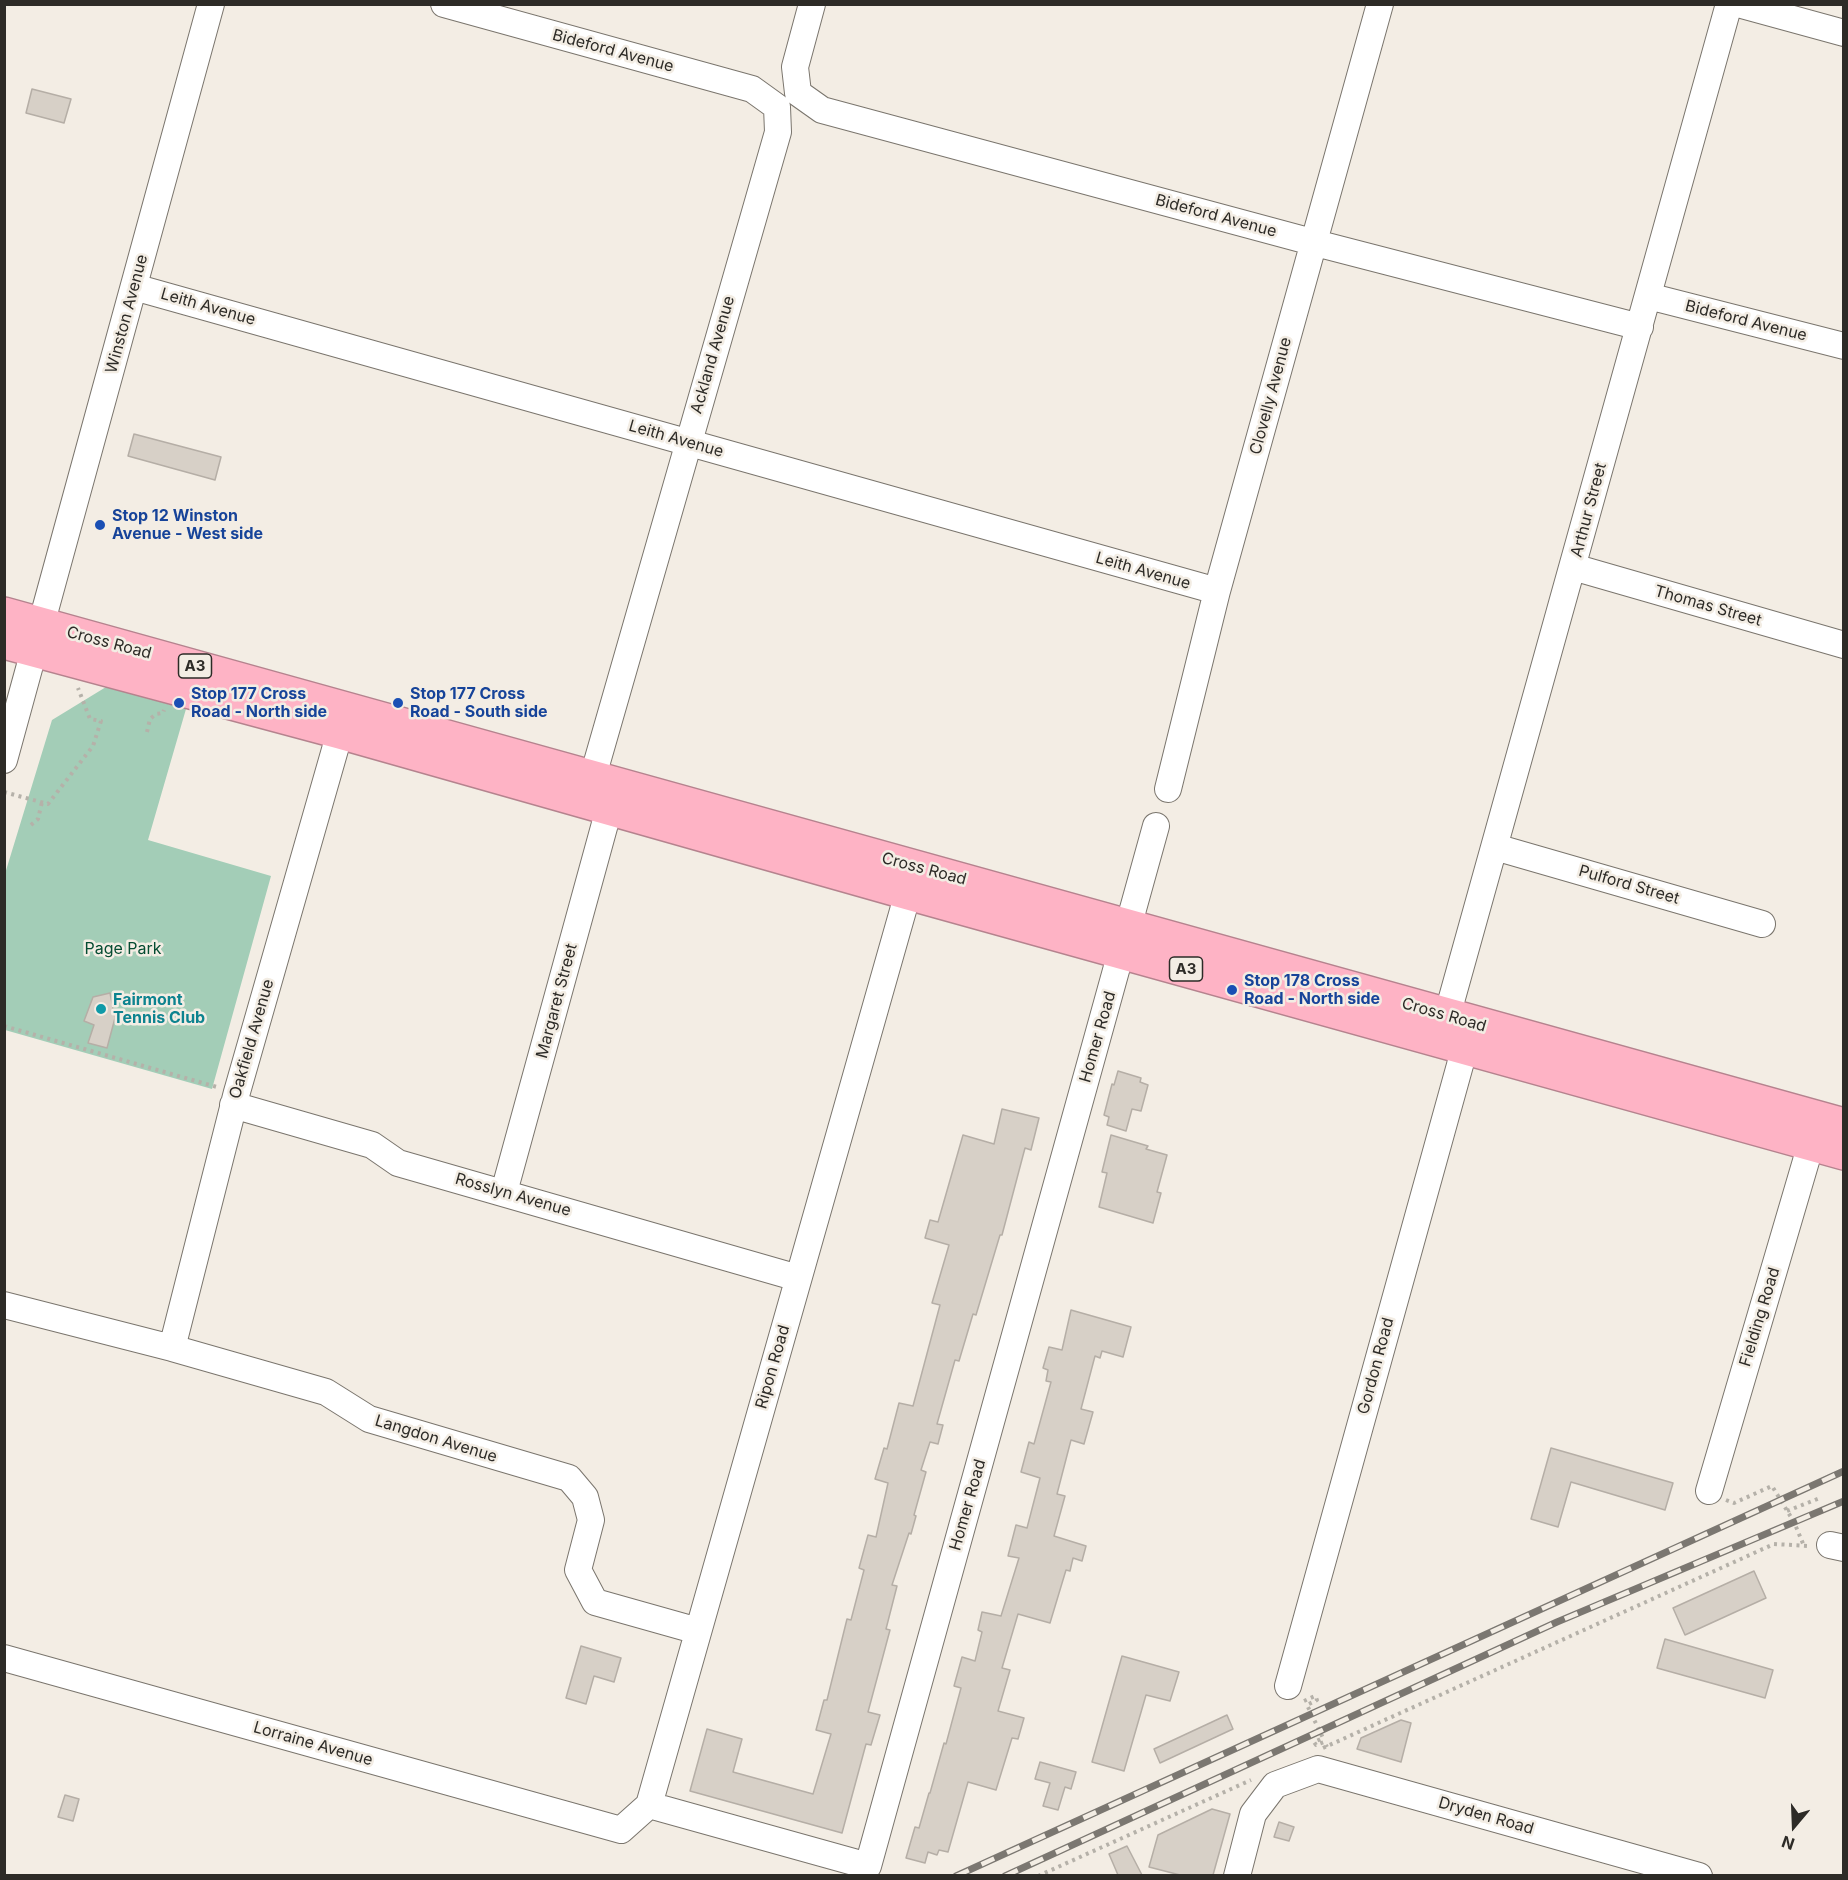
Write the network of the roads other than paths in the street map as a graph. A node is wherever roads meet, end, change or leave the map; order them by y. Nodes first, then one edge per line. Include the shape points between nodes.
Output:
1 (211, 4) edge
2 (444, 4) edge
3 (812, 4) edge
4 (1380, 4) edge
5 (1729, 4) edge
6 (1738, 4) edge
7 (1844, 33) edge
8 (787, 100) junction
9 (1314, 242) junction
10 (134, 287) junction
11 (1648, 296) junction
12 (1640, 327) junction
13 (1844, 346) edge
14 (688, 442) junction
15 (1573, 567) junction
16 (1217, 591) junction
17 (4, 614) edge
18 (27, 639) edge
19 (1844, 645) edge
20 (344, 720) junction
21 (4, 759) edge
22 (581, 787) junction
23 (638, 789) junction
24 (1168, 789) dead end
25 (609, 808) junction
26 (1156, 826) dead end
27 (1495, 847) junction
28 (911, 880) junction
29 (1762, 924) dead end
30 (1126, 939) junction
31 (1447, 1016) junction
32 (1465, 1047) junction
33 (235, 1099) junction
34 (1844, 1128) edge
35 (1811, 1144) junction
36 (1844, 1153) edge
37 (504, 1192) junction
38 (798, 1278) junction
39 (4, 1305) edge
40 (172, 1348) junction
41 (1709, 1491) road end
42 (699, 1631) junction
43 (4, 1658) edge
44 (1288, 1686) road end
45 (649, 1805) junction
46 (1237, 1875) edge
47 (1699, 1875) edge

1 - 10 street, Winston Avenue
2 - 8 street, Bideford Avenue
3 - 8 street, Ackland Avenue
4 - 9 street, Clovelly Avenue
5 - 11 street, Arthur Street
6 - 7 street
8 - 9 street, Bideford Avenue
8 - 14 street, Ackland Avenue
9 - 12 street, Bideford Avenue
9 - 16 street, Clovelly Avenue
10 - 14 street, Leith Avenue
10 - 18 street, Winston Avenue
11 - 12 street, Arthur Street
11 - 13 street, Bideford Avenue
12 - 15 street, Arthur Street
14 - 16 street, Leith Avenue
14 - 22 street, Ackland Avenue
15 - 19 street, Thomas Street
15 - 27 street, Arthur Street
16 - 24 street, Clovelly Avenue
17 - 18 highway, Cross Road / A3
18 - 20 highway, Cross Road / A3
18 - 21 street, Winston Avenue
20 - 22 highway, Cross Road / A3
20 - 33 street, Oakfield Avenue
22 - 23 highway, Cross Road / A3
22 - 25 highway
23 - 25 highway
23 - 28 highway, Cross Road / A3
25 - 28 highway, Cross Road / A3
25 - 37 street, Margaret Street
26 - 30 street
27 - 29 street, Pulford Street
27 - 31 street, Arthur Street
28 - 30 highway, Cross Road / A3
28 - 38 street, Ripon Road
30 - 31 highway, Cross Road / A3
30 - 32 highway, Cross Road / A3
30 - 45 street, Homer Road via 868,1866
31 - 32 highway
31 - 34 highway, Cross Road / A3
32 - 35 highway, Cross Road / A3
32 - 44 street, Gordon Road
33 - 37 street, Rosslyn Avenue via 372,1145 398,1163
33 - 40 street, Oakfield Avenue
34 - 35 highway
35 - 36 highway, Cross Road / A3
35 - 41 street, Fielding Road
37 - 38 street, Rosslyn Avenue
38 - 42 street, Ripon Road
39 - 40 street, Langdon Avenue
40 - 42 street, Langdon Avenue via 326,1392 369,1419 569,1478 585,1497 591,1520 578,1570 594,1602
42 - 45 street, Ripon Road
43 - 45 street, Lorraine Avenue via 621,1830
46 - 47 street, Dryden Road via 1263,1783 1318,1769 1323,1756

